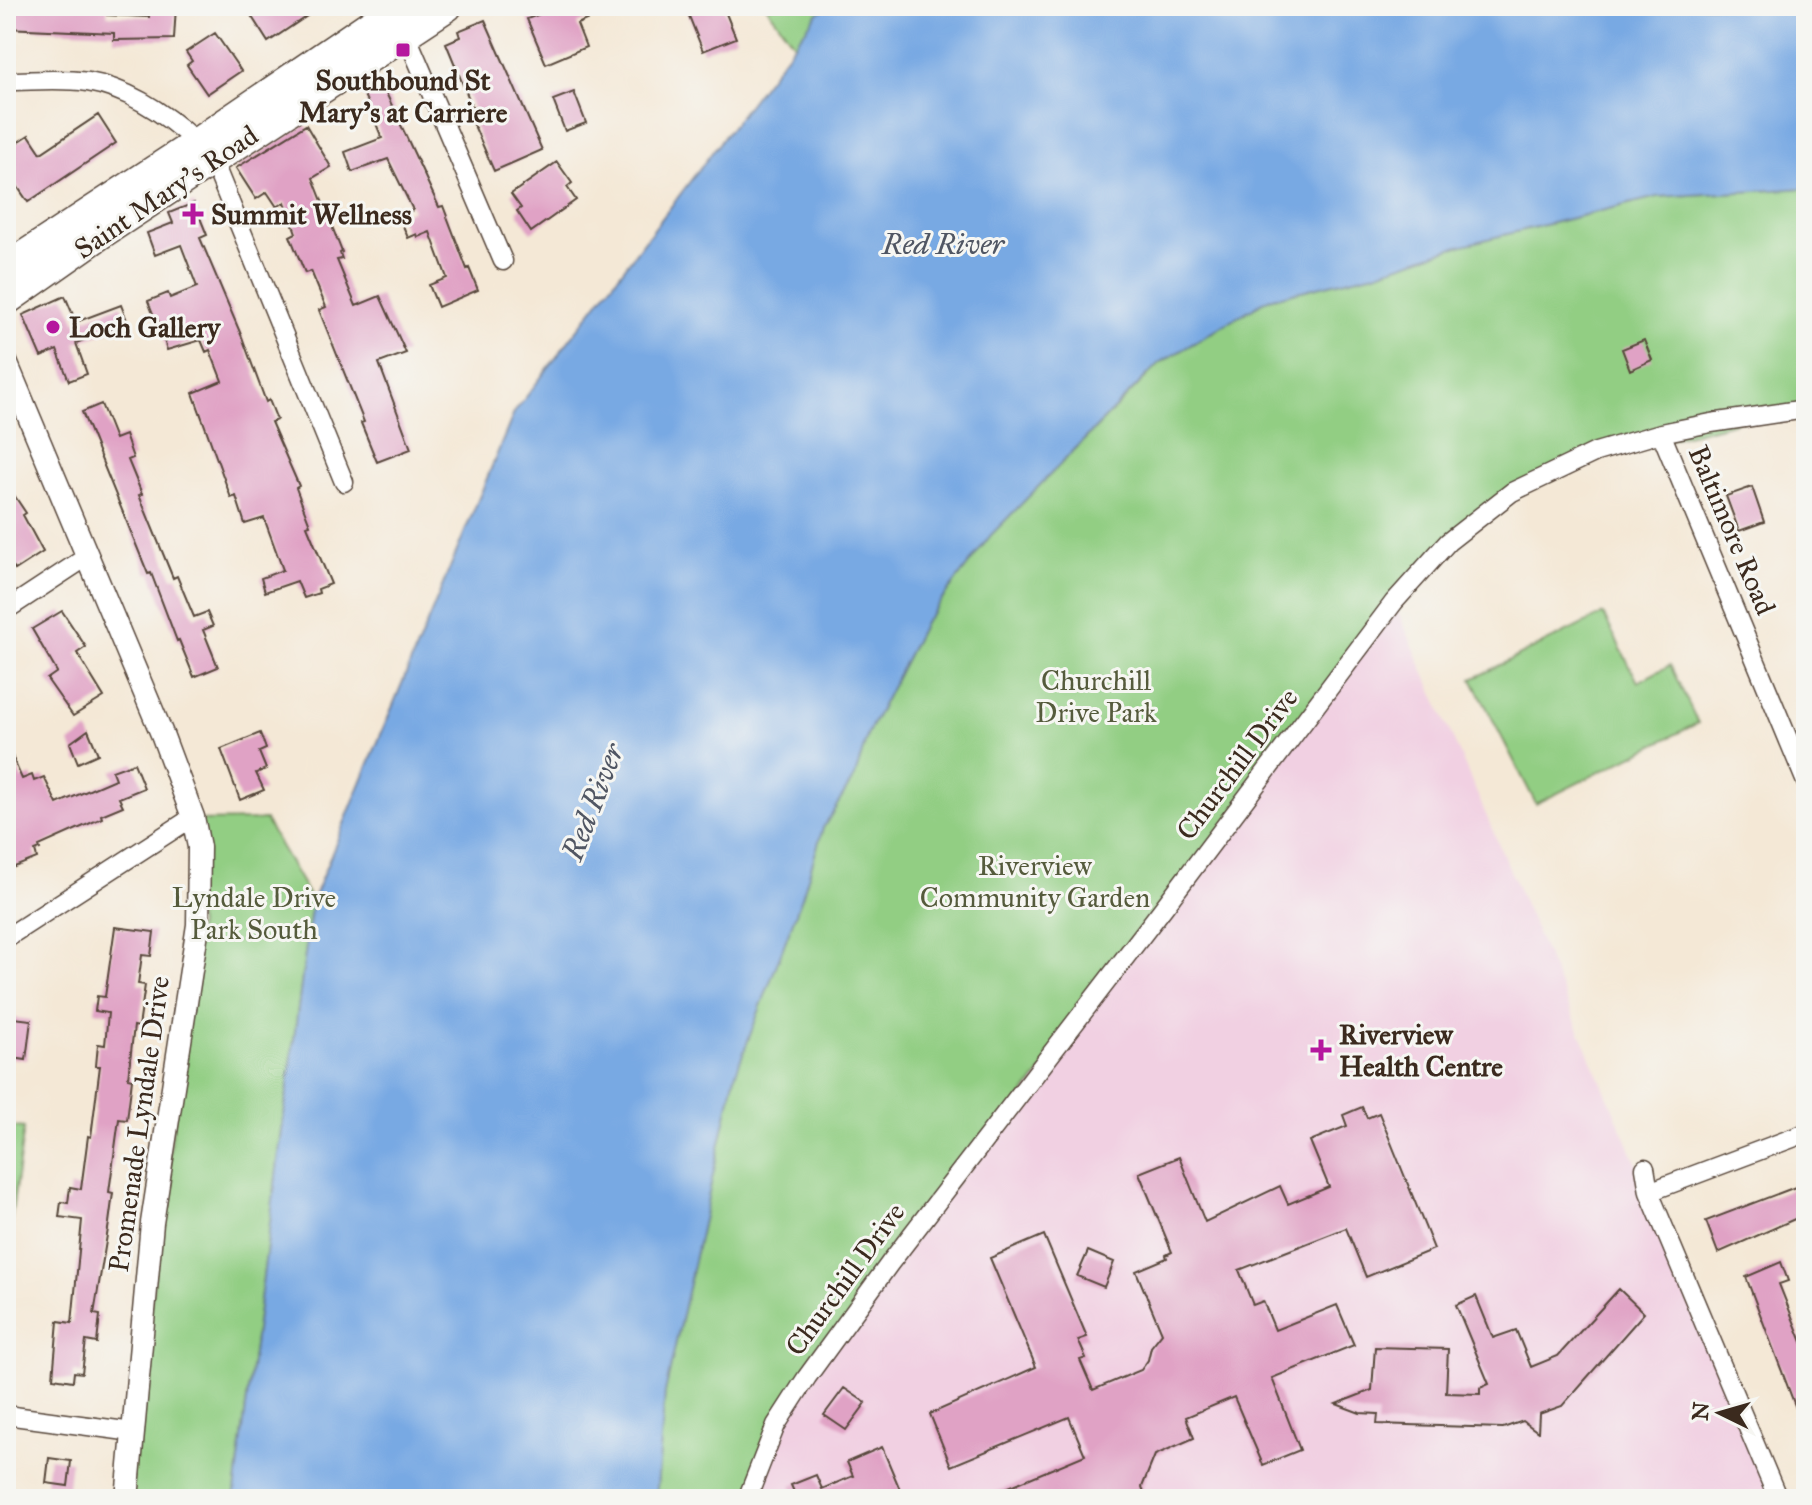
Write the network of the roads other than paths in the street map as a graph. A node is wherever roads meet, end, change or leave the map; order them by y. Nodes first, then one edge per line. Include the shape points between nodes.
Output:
1 (447, 6) edge
2 (398, 14) edge
3 (6, 81) edge
4 (204, 152) junction
5 (503, 261) dead end
6 (6, 268) edge
7 (6, 300) edge
8 (6, 362) edge
9 (1806, 409) edge
10 (1661, 433) junction
11 (344, 482) dead end
12 (88, 556) junction
13 (6, 610) edge
14 (1806, 782) edge
15 (193, 817) junction
16 (6, 938) edge
17 (1806, 1133) edge
18 (1645, 1168) dead end
19 (1649, 1192) junction
20 (6, 1415) edge
21 (133, 1432) junction
22 (127, 1499) edge
23 (747, 1499) edge
24 (1778, 1499) edge

1 - 2 highway, Saint Mary's Road
2 - 4 highway, Saint Mary's Road
2 - 5 street
3 - 4 street via 85,81 116,89 162,114
4 - 6 highway, Saint Mary's Road
4 - 7 highway, Saint Mary's Road
4 - 11 street via 218,173
8 - 12 street, Promenade Lyndale Drive
9 - 10 street, Churchill Drive
10 - 14 street, Baltimore Road
10 - 23 street, Churchill Drive via 1596,452 1512,492 1448,542 1394,602 816,1364 776,1425
12 - 13 street
12 - 15 street, Promenade Lyndale Drive
15 - 16 street
15 - 21 street, Promenade Lyndale Drive via 199,847 198,925 152,1223
17 - 19 street
18 - 19 street
19 - 24 street
20 - 21 street
21 - 22 street, Promenade Lyndale Drive

